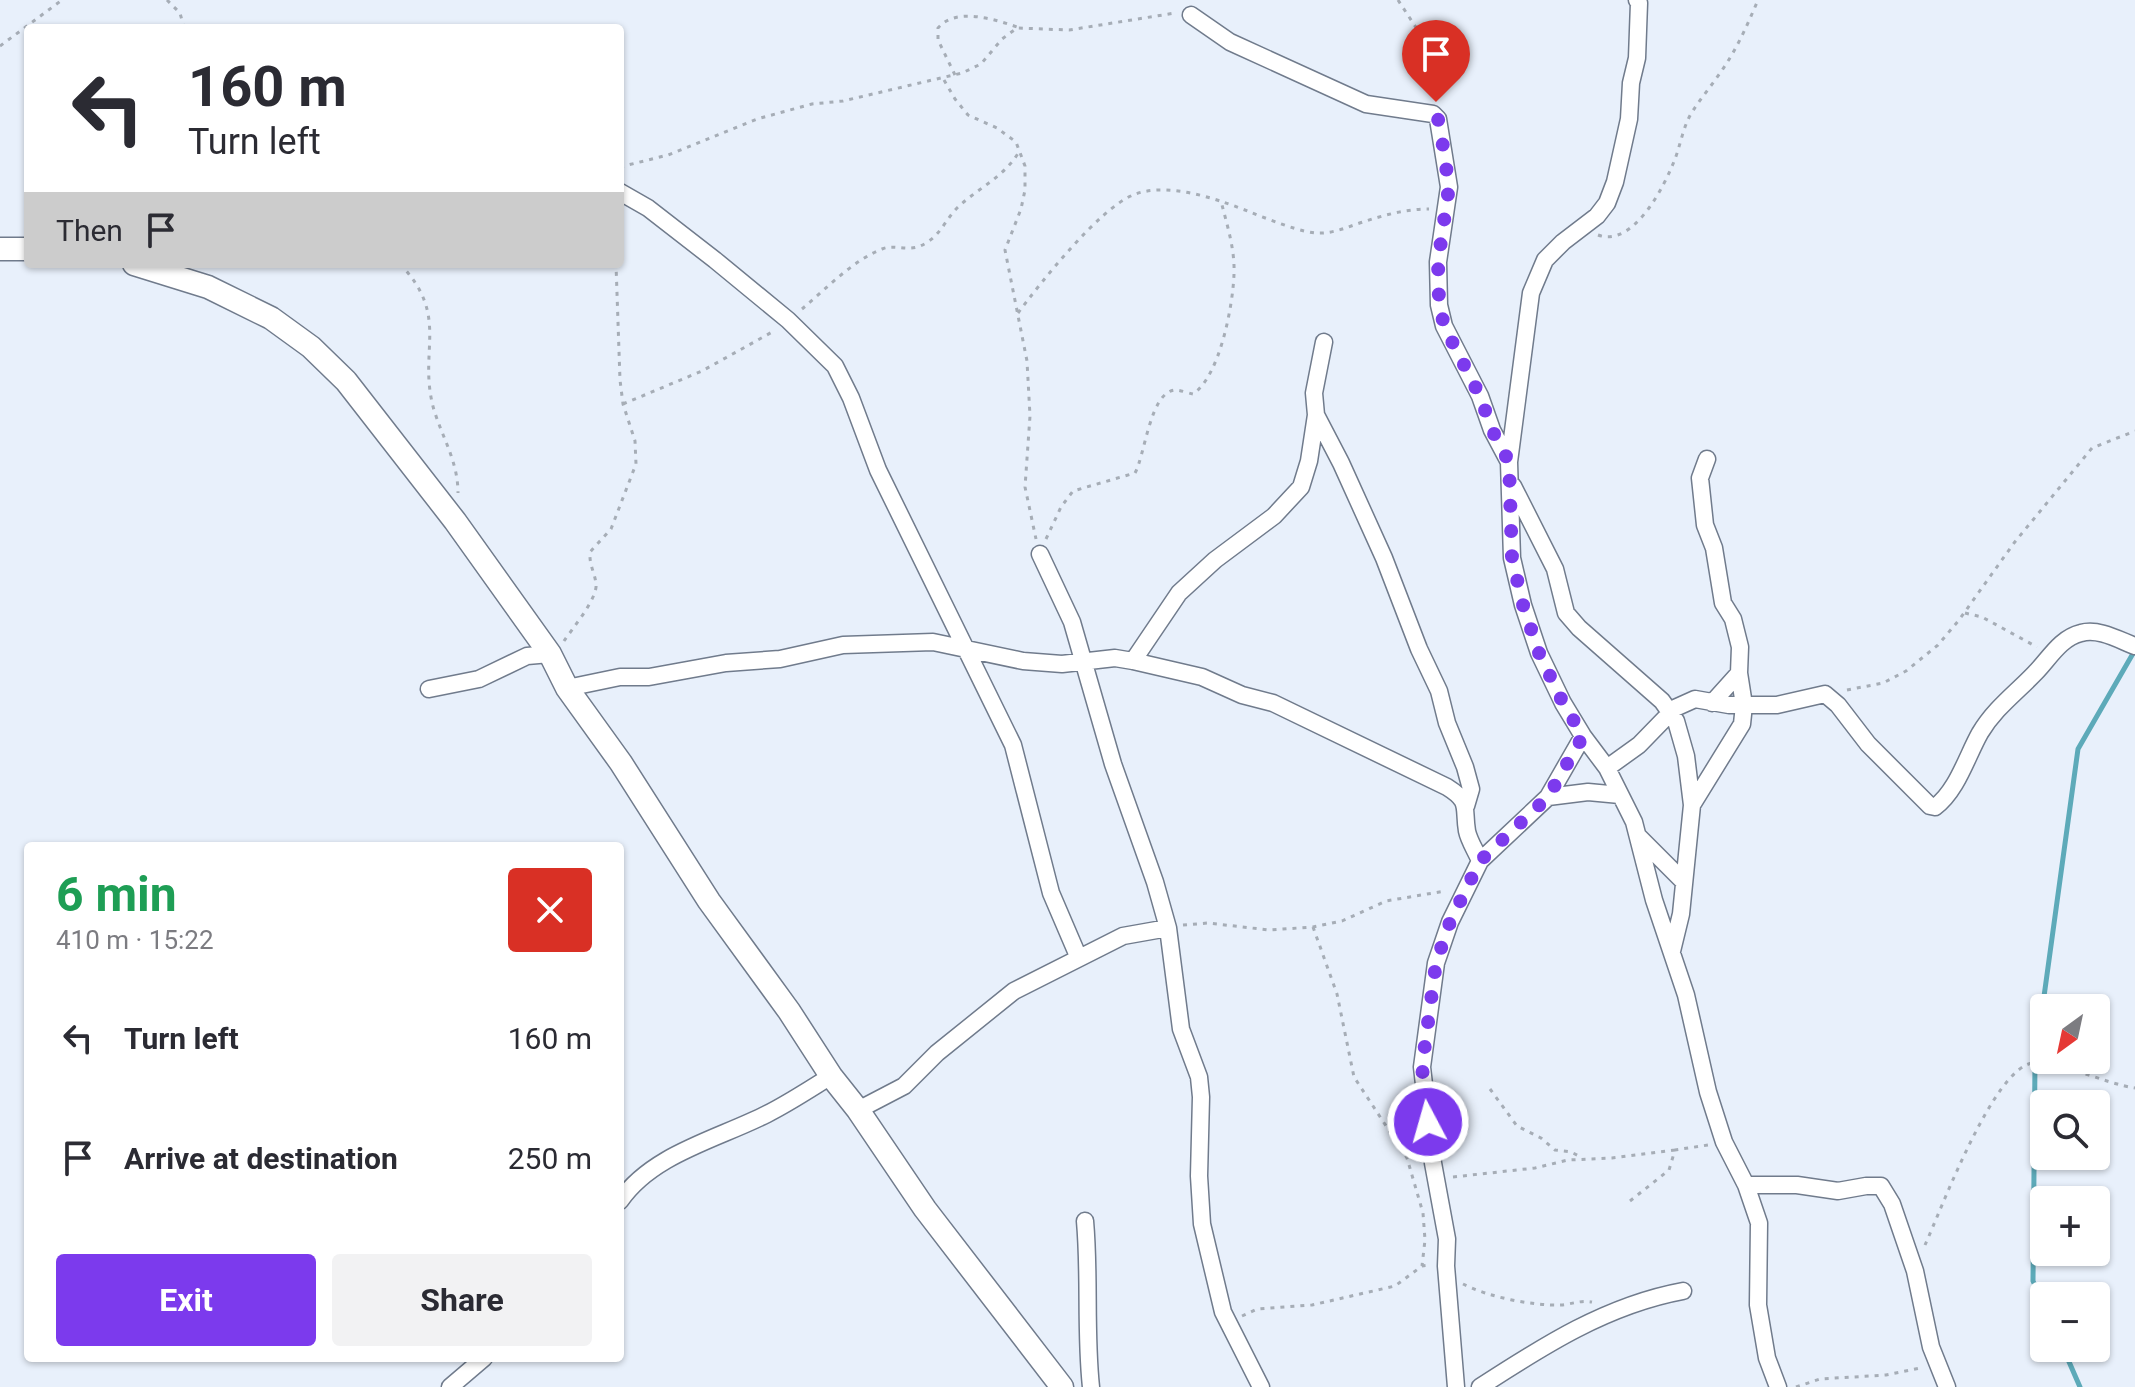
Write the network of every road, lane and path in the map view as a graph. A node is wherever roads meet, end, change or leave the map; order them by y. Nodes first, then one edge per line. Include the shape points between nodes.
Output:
1 (62, 0) edge
2 (167, 0) edge
3 (1398, 0) edge
4 (1637, 0) edge
5 (1758, 0) edge
6 (1191, 15) joint
7 (30, 24) edge
8 (183, 24) edge
9 (24, 28) edge
10 (1020, 28) junction
11 (0, 46) edge
12 (955, 75) junction
13 (943, 79) junction
14 (1433, 114) junction
15 (1020, 149) junction
16 (624, 166) edge
17 (624, 195) edge
18 (1221, 201) junction
19 (1445, 209) junction
20 (1580, 228) junction
21 (0, 249) edge
22 (24, 249) edge
23 (147, 268) edge
24 (403, 268) edge
25 (616, 268) edge
26 (1018, 313) junction
27 (788, 320) junction
28 (1324, 342) dead end
29 (623, 404) junction
30 (1316, 415) junction
31 (2135, 431) edge
32 (1707, 459) dead end
33 (1509, 462) junction
34 (1512, 484) junction
35 (455, 521) junction
36 (1040, 554) junction
37 (1964, 613) junction
38 (2135, 646) edge
39 (967, 648) junction
40 (550, 654) junction
41 (2047, 658) junction
42 (1133, 661) junction
43 (1083, 662) junction
44 (1739, 673) junction
45 (567, 688) junction
46 (429, 689) dead end
47 (1825, 694) junction
48 (1712, 703) junction
49 (1744, 705) junction
50 (1670, 713) junction
51 (1583, 736) junction
52 (1607, 768) junction
53 (1620, 795) junction
54 (1548, 797) junction
55 (1692, 805) junction
56 (1466, 806) junction
57 (1638, 836) junction
58 (1476, 868) junction
59 (1683, 881) junction
60 (1313, 927) junction
61 (1168, 928) junction
62 (1672, 951) junction
63 (1078, 956) junction
64 (831, 1076) junction
65 (2135, 1088) edge
66 (1490, 1089) dead end
67 (858, 1110) junction
68 (1724, 1142) junction
69 (1675, 1150) junction
70 (1585, 1158) junction
71 (1437, 1180) junction
72 (1746, 1185) junction
73 (624, 1195) edge
74 (1630, 1201) dead end
75 (1085, 1221) dead end
76 (1422, 1266) junction
77 (1446, 1266) junction
78 (1915, 1271) junction
79 (1683, 1291) dead end
80 (1611, 1311) junction
81 (1230, 1326) junction
82 (479, 1362) edge
83 (1944, 1381) edge
84 (450, 1387) edge
85 (1062, 1387) edge
86 (1091, 1387) edge
87 (1261, 1387) edge
88 (1456, 1387) edge
89 (1480, 1387) edge
90 (1778, 1387) edge
91 (1796, 1387) edge

1 - 7 path
2 - 8 path
3 - 14 path via 1419,32 1435,94
4 - 20 street via 1637,58 1615,182 1607,203
5 - 20 path via 1727,62 1691,114 1665,183 1647,211 1619,235 1604,237
6 - 10 path via 1174,13 1069,30
6 - 14 street via 1230,42 1366,104
9 - 11 path
10 - 12 path via 1007,34 977,67
10 - 12 path via 961,16 944,21 938,40
12 - 13 path
13 - 15 path via 962,109 1009,135
13 - 16 path via 812,104
14 - 19 street via 1448,178
15 - 26 path via 1025,190 1005,250
15 - 27 path via 1002,174 956,208 929,242 905,250 880,250
17 - 27 street via 682,233
18 - 19 path via 1315,233 1414,209
18 - 26 path via 1175,191 1134,194 1081,239
18 - 36 path via 1234,276 1228,324 1205,384 1193,394 1169,392 1154,409 1135,473 1089,484 1068,496
19 - 33 street via 1438,284 1444,326
20 - 33 street via 1545,260 1531,293
21 - 22 street
23 - 35 street via 240,301 311,347 346,381
24 - 35 path via 423,293 430,316 434,409 458,477
25 - 29 path
26 - 36 path via 1029,396 1025,487
27 - 29 path via 732,356
27 - 39 street via 844,381 878,470
28 - 30 street via 1314,393
29 - 40 path via 635,441 634,475 611,529 590,552 595,593
30 - 42 street via 1301,487 1274,516 1179,593
30 - 56 street via 1439,691 1471,789
31 - 37 path via 2092,448
32 - 44 street via 1700,478 1705,525 1723,603 1740,647
33 - 34 street
34 - 50 street via 1555,569 1566,613
34 - 51 street via 1512,558 1523,605 1539,653
35 - 40 street
36 - 43 street via 1072,622
37 - 41 path via 2019,635
37 - 47 path via 1938,645 1906,671 1883,683
38 - 41 street via 2100,633 2081,633
39 - 43 street via 1023,661
39 - 45 street via 933,642 843,645 780,659
39 - 63 street via 1013,745 1051,893
40 - 45 street
40 - 46 street via 527,656 479,679
41 - 47 street via 1993,714 1935,807 1896,774
42 - 43 street
42 - 56 street via 1202,677 1273,703 1447,787
43 - 61 street
44 - 48 street
44 - 49 street
45 - 64 street
47 - 49 street via 1777,705
48 - 49 street
48 - 50 street via 1695,699
49 - 55 street via 1742,724
50 - 52 street
50 - 55 street via 1686,756
51 - 52 street
51 - 54 street
52 - 53 street
53 - 54 street
53 - 57 street
54 - 58 street
55 - 59 street
56 - 58 street
57 - 59 street
57 - 62 street
58 - 60 path via 1442,892 1386,901 1342,921
58 - 71 street via 1436,963 1422,1067
59 - 62 street
60 - 61 path via 1269,930 1208,923
60 - 76 path via 1337,994 1354,1077 1407,1158 1423,1213
61 - 63 street via 1123,936
61 - 81 street via 1181,1029 1200,1087 1202,1224
62 - 68 street
63 - 67 street via 1014,991 904,1086
64 - 67 street
64 - 73 street via 768,1114 662,1163
65 - 78 path via 2051,1064 2035,1062 2015,1070 1960,1163
66 - 70 path via 1517,1126 1555,1150
67 - 85 street via 925,1209
68 - 69 path
68 - 72 street
69 - 70 path
69 - 74 path via 1669,1170
70 - 71 path
71 - 77 street
72 - 78 street via 1838,1191 1881,1186
72 - 90 street via 1759,1223 1758,1305
75 - 86 street
76 - 77 path
76 - 81 path via 1395,1286 1312,1305 1252,1310
77 - 80 path via 1481,1293 1560,1305 1584,1301
77 - 88 street
78 - 83 street
79 - 80 street
80 - 89 street
81 - 87 street
82 - 84 street
83 - 91 path via 1934,1369 1919,1368 1820,1379

